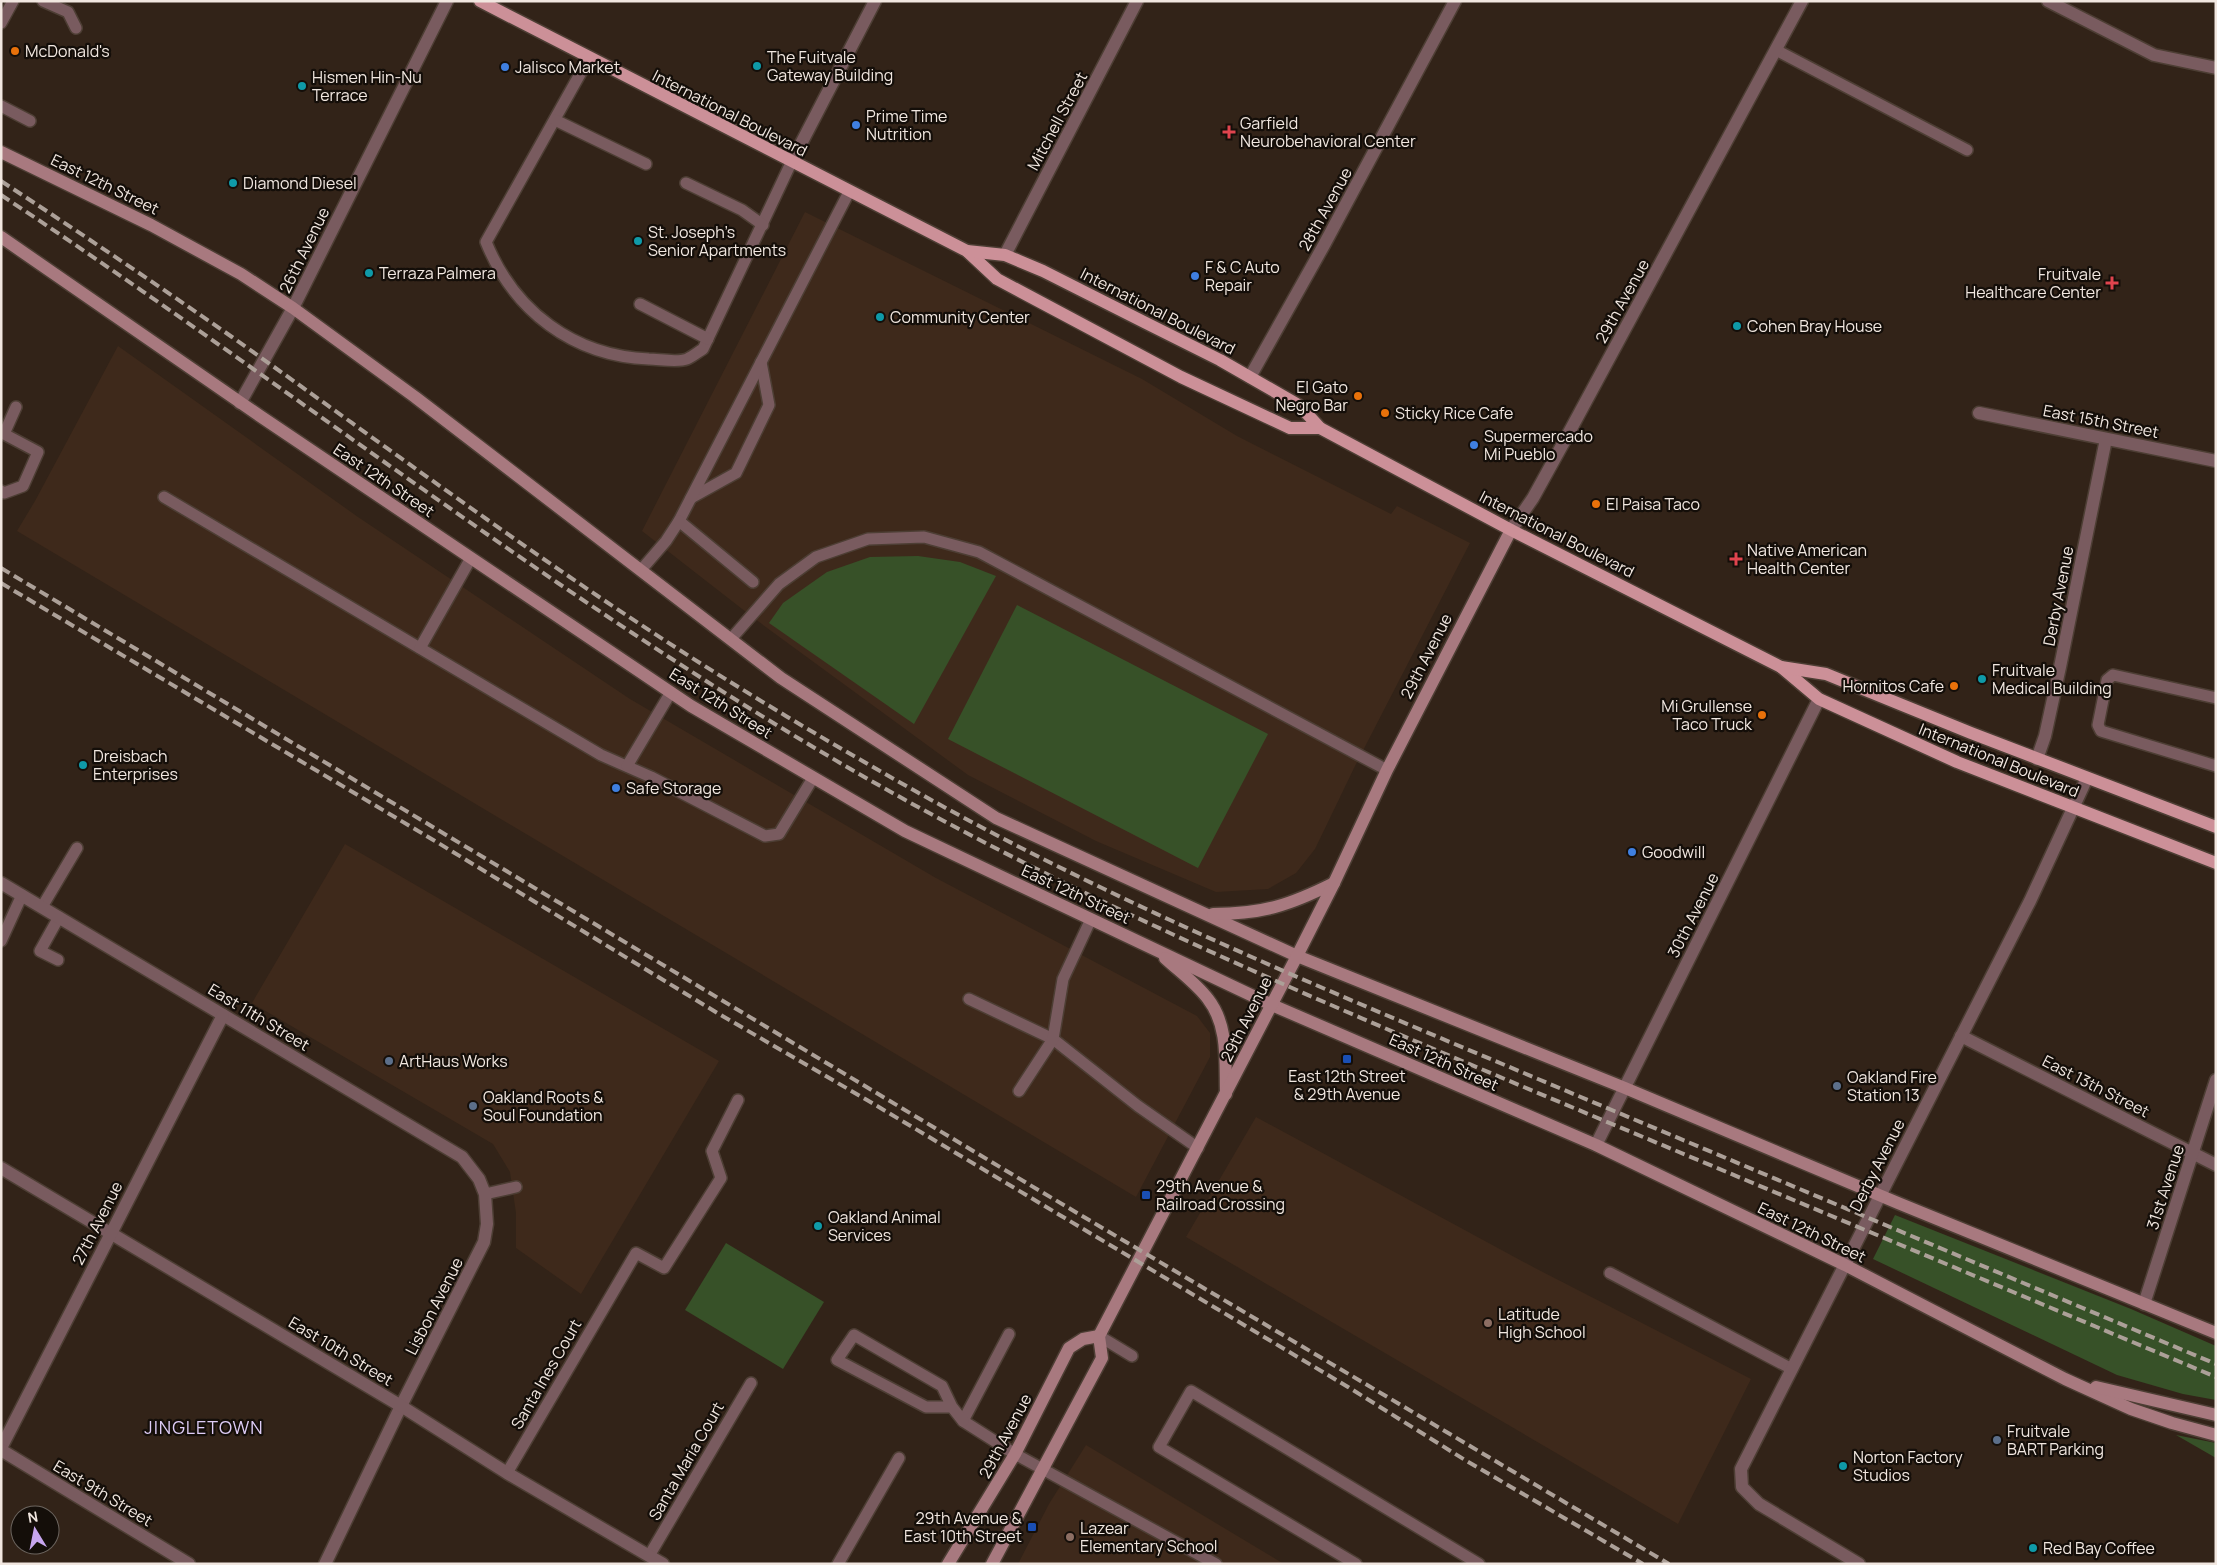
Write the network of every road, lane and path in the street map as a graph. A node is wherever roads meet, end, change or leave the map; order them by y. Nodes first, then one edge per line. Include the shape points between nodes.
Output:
1 (13, 1) edge
2 (43, 1) edge
3 (447, 1) edge
4 (480, 1) edge
5 (875, 1) edge
6 (1137, 1) edge
7 (1455, 1) edge
8 (1802, 1) edge
9 (2048, 1) edge
10 (1, 23) edge
11 (76, 28) dead end
12 (1776, 50) junction
13 (589, 58) junction
14 (2216, 68) edge
15 (1, 106) edge
16 (555, 120) junction
17 (30, 121) dead end
18 (1967, 150) dead end
19 (1, 152) edge
20 (791, 163) junction
21 (646, 164) dead end
22 (686, 183) dead end
23 (849, 192) junction
24 (763, 224) junction
25 (1, 237) edge
26 (967, 252) junction
27 (1005, 255) junction
28 (640, 304) dead end
29 (293, 308) junction
30 (708, 339) junction
31 (761, 362) junction
32 (1250, 378) junction
33 (240, 403) junction
34 (16, 407) dead end
35 (1979, 413) dead end
36 (1320, 428) junction
37 (3, 433) edge
38 (2106, 439) junction
39 (2216, 461) edge
40 (1, 491) edge
41 (164, 496) dead end
42 (690, 498) junction
43 (679, 521) junction
44 (1511, 530) junction
45 (471, 558) junction
46 (641, 570) junction
47 (753, 582) dead end
48 (731, 639) junction
49 (420, 648) junction
50 (1781, 667) junction
51 (671, 692) junction
52 (1820, 698) junction
53 (2216, 698) edge
54 (2037, 759) junction
55 (627, 766) junction
56 (2216, 766) edge
57 (1387, 770) junction
58 (813, 778) junction
59 (2087, 778) junction
60 (2073, 807) junction
61 (2216, 828) edge
62 (77, 848) dead end
63 (2216, 863) edge
64 (1, 883) edge
65 (1334, 883) junction
66 (22, 895) junction
67 (42, 907) junction
68 (1207, 914) junction
69 (59, 917) junction
70 (1091, 919) junction
71 (1, 941) edge
72 (1156, 950) junction
73 (1297, 956) junction
74 (58, 960) dead end
75 (970, 999) dead end
76 (1272, 1005) junction
77 (223, 1014) junction
78 (1961, 1036) junction
79 (1053, 1039) junction
80 (2216, 1080) edge
81 (1625, 1088) junction
82 (1020, 1091) dead end
83 (1226, 1094) junction
84 (738, 1100) dead end
85 (1596, 1145) junction
86 (1198, 1148) junction
87 (2193, 1153) junction
88 (2216, 1165) edge
89 (1, 1168) edge
90 (516, 1187) dead end
91 (485, 1194) junction
92 (1880, 1195) junction
93 (110, 1234) junction
94 (1845, 1265) junction
95 (1610, 1273) dead end
96 (2144, 1304) junction
97 (2216, 1333) edge
98 (1009, 1334) dead end
99 (1099, 1336) junction
100 (1132, 1356) dead end
101 (1792, 1369) junction
102 (2065, 1379) junction
103 (751, 1383) dead end
104 (401, 1406) junction
105 (952, 1407) junction
106 (2216, 1415) edge
107 (963, 1421) junction
108 (2216, 1434) edge
109 (1, 1449) edge
110 (1016, 1454) junction
111 (899, 1458) dead end
112 (1044, 1470) junction
113 (507, 1473) junction
114 (649, 1556) junction
115 (189, 1564) edge
116 (325, 1564) edge
117 (663, 1564) edge
118 (838, 1564) edge
119 (948, 1564) edge
120 (992, 1564) edge
121 (1216, 1564) edge
122 (1356, 1564) edge
123 (1479, 1564) edge
124 (1859, 1564) edge

1 - 10 lane
2 - 11 lane via 68,12
3 - 29 street, 26th Avenue
4 - 13 main road, International Boulevard
5 - 20 street
6 - 27 street, Mitchell Street
7 - 32 street, 28th Avenue
8 - 12 street, 29th Avenue
9 - 14 street via 2154,55
12 - 18 lane
12 - 44 street, 29th Avenue via 1533,498
13 - 16 lane
13 - 20 main road, International Boulevard
15 - 17 lane
16 - 21 lane
16 - 30 lane via 486,242 510,287 547,324 579,343 613,356 686,360 703,349
19 - 29 main road, East 12th Street via 152,225 241,274
20 - 23 main road, International Boulevard
20 - 24 lane
22 - 24 lane
23 - 26 main road, International Boulevard
23 - 31 lane
24 - 30 lane
25 - 33 main road, East 12th Street
26 - 27 main road, International Boulevard
26 - 36 main road, International Boulevard via 997,279 1181,377 1290,428
27 - 32 main road, International Boulevard via 1043,271
28 - 30 lane
29 - 33 street, 26th Avenue
29 - 46 main road, East 12th Street
31 - 42 lane
31 - 42 lane via 769,405 736,472
32 - 36 main road, International Boulevard via 1300,406
33 - 45 main road, East 12th Street
34 - 37 lane
35 - 38 street, East 15th Street
36 - 44 main road, International Boulevard
37 - 40 lane via 38,452 23,486 4,493
38 - 39 street, East 15th Street
38 - 54 street, Derby Avenue via 2051,710
41 - 49 lane
42 - 43 lane
43 - 46 lane
43 - 47 lane
44 - 50 main road, International Boulevard
44 - 57 main road, 29th Avenue
45 - 49 lane
45 - 51 main road, East 12th Street
46 - 48 main road, East 12th Street
48 - 57 lane via 779,584 816,557 868,539 924,537 979,552
48 - 68 main road, East 12th Street via 782,678 996,818
49 - 55 lane via 601,755
50 - 52 main road, International Boulevard
50 - 54 main road, International Boulevard via 1826,674
51 - 55 lane
51 - 58 main road, East 12th Street
52 - 60 main road, International Boulevard via 1957,762
52 - 81 street, 30th Avenue
53 - 56 lane via 2113,675 2107,680 2098,724 2101,731
54 - 59 main road, International Boulevard
55 - 58 lane via 765,836 779,834
57 - 65 main road, 29th Avenue
58 - 70 main road, East 12th Street via 905,831
59 - 60 street, Derby Avenue
59 - 61 main road, International Boulevard
60 - 63 main road, International Boulevard
60 - 78 street, Derby Avenue via 2030,901
62 - 67 lane
64 - 66 street, East 11th Street
65 - 68 main road via 1280,906 1244,914
65 - 73 main road, 29th Avenue
66 - 67 street, East 11th Street
66 - 71 lane
67 - 69 street, East 11th Street
68 - 73 main road, East 12th Street
69 - 74 lane via 40,951
69 - 77 street, East 11th Street
70 - 72 main road, East 12th Street
70 - 79 lane via 1063,979
72 - 76 main road, East 12th Street
72 - 83 main road via 1208,998 1219,1018 1224,1039
73 - 76 main road, 29th Avenue
73 - 81 main road, East 12th Street
75 - 79 lane
76 - 83 main road, 29th Avenue
76 - 85 main road, East 12th Street
77 - 91 street, East 11th Street via 462,1157 479,1179
77 - 93 street, 27th Avenue
78 - 87 street, East 13th Street
78 - 92 street, Derby Avenue
79 - 82 lane
79 - 86 lane
80 - 87 street, 31st Avenue
81 - 85 street, 30th Avenue
81 - 92 main road, East 12th Street
83 - 86 main road, 29th Avenue
84 - 113 lane, Santa Ines Court via 712,1151 721,1178 664,1268 636,1253
85 - 94 main road, East 12th Street
86 - 99 main road, 29th Avenue
87 - 88 street, East 13th Street
87 - 96 street, 31st Avenue
89 - 93 street, East 10th Street
90 - 91 lane
91 - 104 street, Lisbon Avenue via 487,1224 484,1242
92 - 94 street, Derby Avenue
92 - 96 main road, East 12th Street
93 - 104 street, East 10th Street
93 - 109 street, 27th Avenue
94 - 101 street, Derby Avenue
94 - 102 main road, East 12th Street
95 - 101 lane
96 - 97 main road, East 12th Street
98 - 107 lane
99 - 100 lane
99 - 110 main road, 29th Avenue via 1069,1348
99 - 112 main road via 1102,1358
101 - 124 street, Derby Avenue via 1741,1469 1742,1487 1759,1504
102 - 106 main road
102 - 108 main road, East 12th Street via 2131,1410
103 - 114 lane, Santa Maria Court
104 - 113 street, East 10th Street
104 - 116 street, Lisbon Avenue
105 - 105 lane via 942,1386 854,1335 837,1360 926,1408
105 - 107 lane
107 - 110 lane
109 - 115 street, East 9th Street
110 - 112 lane
110 - 119 main road, 29th Avenue
111 - 118 lane
112 - 120 main road
112 - 121 lane
113 - 114 street, East 10th Street
114 - 117 street, East 10th Street
122 - 123 lane via 1159,1447 1190,1391

